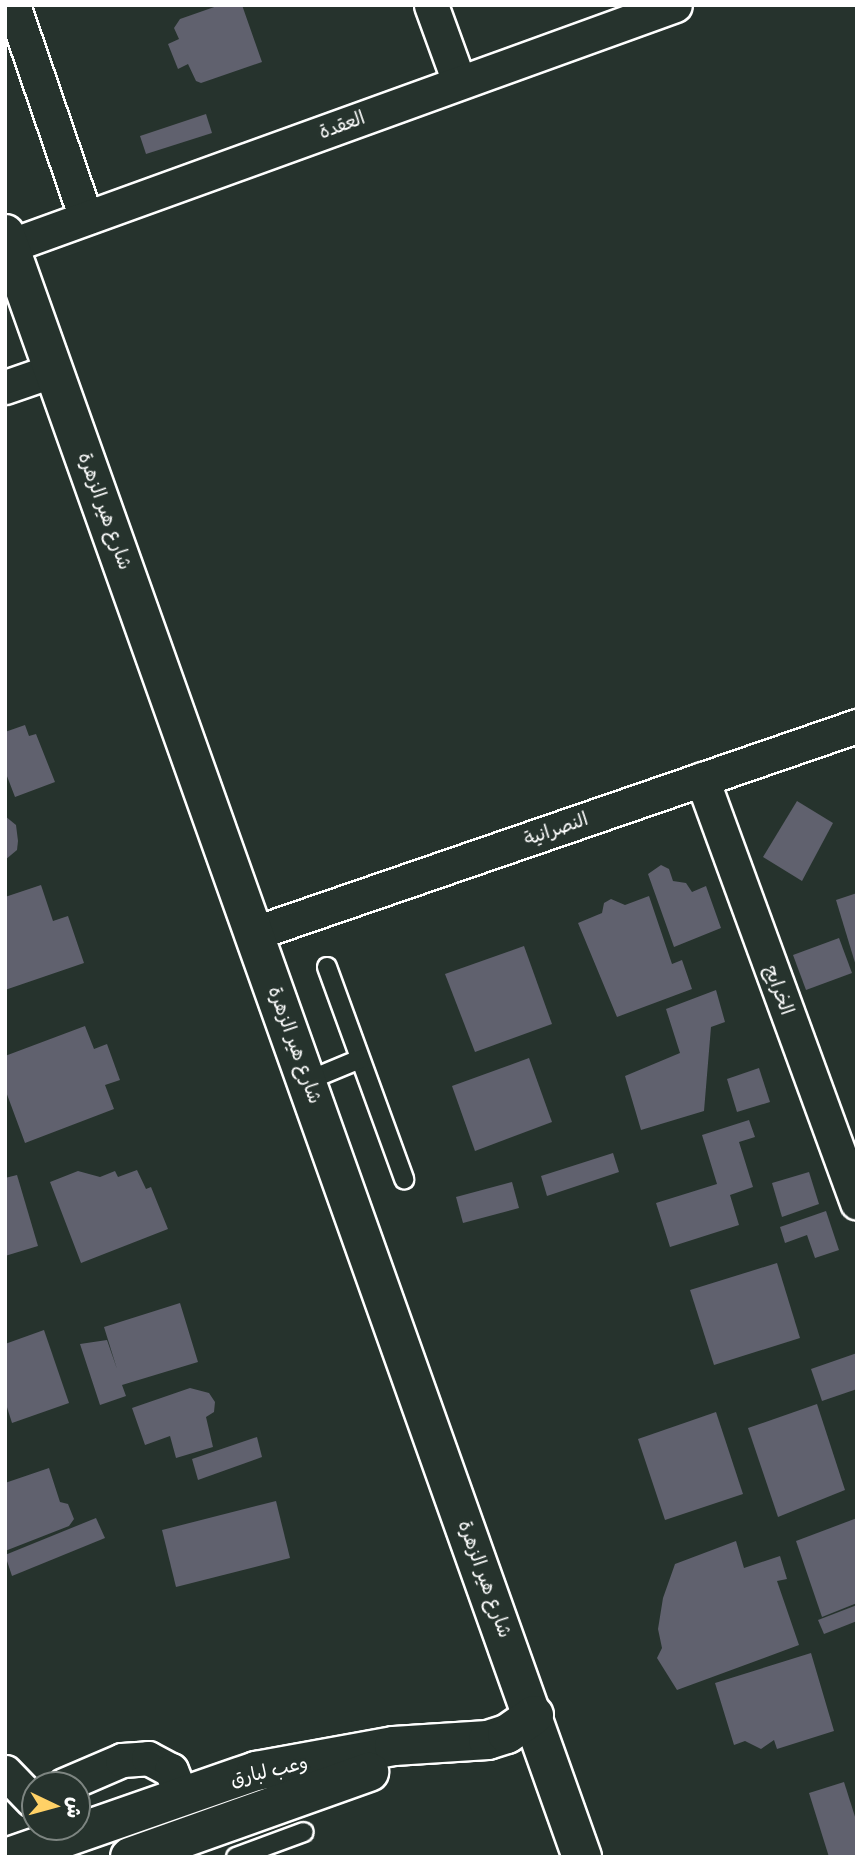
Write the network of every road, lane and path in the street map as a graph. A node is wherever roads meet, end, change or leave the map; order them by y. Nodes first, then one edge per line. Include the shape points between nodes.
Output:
1 (13, 5) edge
2 (432, 5) edge
3 (675, 5) edge
4 (459, 82) junction
5 (86, 218) junction
6 (7, 240) edge
7 (54, 370) junction
8 (5, 387) edge
9 (857, 726) edge
10 (702, 779) junction
11 (255, 933) junction
12 (327, 967) dead end
13 (360, 1059) junction
14 (307, 1081) junction
15 (404, 1179) dead end
16 (856, 1195) edge
17 (534, 1716) junction
18 (5, 1772) edge
19 (91, 1773) edge
20 (554, 1778) junction
21 (181, 1795) junction
22 (21, 1797) edge
23 (304, 1832) dead end
24 (9, 1857) edge
25 (130, 1857) edge
26 (236, 1857) edge
27 (582, 1857) edge

1 - 5 street
2 - 4 street
3 - 4 street, العقدة
4 - 5 street, العقدة
5 - 6 street, العقدة
6 - 7 street, شارع هير الزهرة
7 - 8 street
7 - 11 street, شارع هير الزهرة
9 - 10 street, النصرانية
10 - 11 street, النصرانية
10 - 16 street, الخرايج
11 - 14 street, شارع هير الزهرة
12 - 13 lane
13 - 14 lane
13 - 15 lane
14 - 17 street, شارع هير الزهرة
17 - 20 street, شارع هير الزهرة
17 - 21 street, وعب لبارق via 488,1740 394,1746 292,1763
18 - 22 street
19 - 21 street via 122,1759 148,1758 171,1770
20 - 25 street, وعب لبارق via 528,1763 475,1753 393,1764
20 - 27 street, شارع هير الزهرة
21 - 24 street, وعب لبارق
23 - 26 lane

